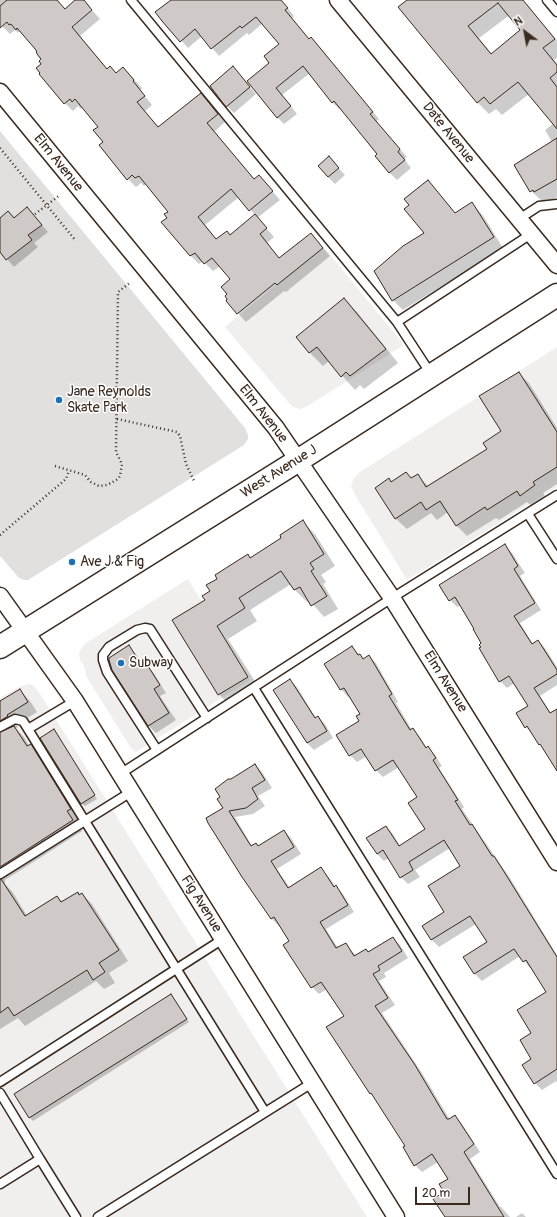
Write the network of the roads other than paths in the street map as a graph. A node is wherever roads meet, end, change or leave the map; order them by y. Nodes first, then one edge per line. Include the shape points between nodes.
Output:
1 (131, 0) edge
2 (547, 0) edge
3 (344, 2) edge
4 (557, 12) edge
5 (0, 92) edge
6 (557, 204) edge
7 (519, 219) junction
8 (531, 234) junction
9 (557, 265) edge
10 (557, 295) edge
11 (397, 322) junction
12 (432, 376) junction
13 (299, 460) junction
14 (557, 495) edge
15 (528, 514) junction
16 (557, 559) edge
17 (0, 596) edge
18 (392, 598) junction
19 (26, 631) junction
20 (0, 647) edge
21 (254, 688) junction
22 (75, 701) junction
23 (207, 718) junction
24 (0, 727) edge
25 (28, 730) junction
26 (157, 750) junction
27 (120, 774) junction
28 (131, 792) junction
29 (85, 821) junction
30 (557, 862) edge
31 (0, 874) edge
32 (223, 939) junction
33 (177, 969) junction
34 (0, 1082) edge
35 (312, 1083) junction
36 (0, 1093) edge
37 (265, 1112) junction
38 (40, 1159) junction
39 (557, 1174) edge
40 (0, 1184) edge
41 (76, 1217) edge
42 (98, 1217) edge
43 (396, 1217) edge

1 - 11 lane
2 - 4 lane
3 - 7 street, Date Avenue
5 - 13 street, Elm Avenue via 268,417
6 - 7 lane via 539,206
7 - 8 street, Date Avenue
8 - 9 street, Date Avenue
8 - 11 lane
10 - 12 main road, West Avenue J
11 - 12 lane
12 - 13 main road, West Avenue J
13 - 18 street, Elm Avenue
13 - 19 main road, West Avenue J
14 - 15 lane
15 - 16 lane
15 - 18 lane
17 - 19 street, Fig Avenue
18 - 21 lane
18 - 30 street, Elm Avenue
19 - 20 main road, West Avenue J
19 - 22 street, Fig Avenue
21 - 23 lane
21 - 39 lane
22 - 25 lane
22 - 27 street, Fig Avenue
23 - 26 lane
23 - 26 lane via 150,629 137,630 109,647 103,655 106,672
24 - 25 lane via 15,718 23,721
25 - 29 lane
26 - 27 lane
27 - 28 street, Fig Avenue
28 - 29 lane
28 - 32 street, Fig Avenue
29 - 31 lane
29 - 33 lane
32 - 33 lane
32 - 35 street, Fig Avenue
33 - 34 lane
33 - 37 lane
35 - 37 lane
35 - 43 street, Fig Avenue
36 - 38 lane
37 - 42 lane
38 - 40 lane
38 - 41 lane

